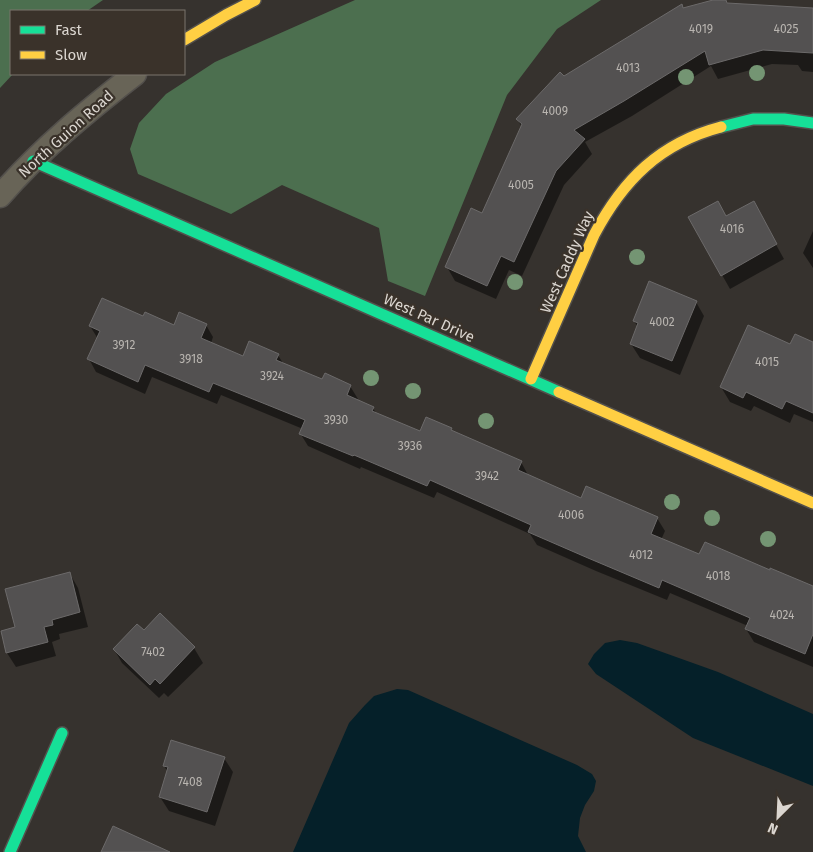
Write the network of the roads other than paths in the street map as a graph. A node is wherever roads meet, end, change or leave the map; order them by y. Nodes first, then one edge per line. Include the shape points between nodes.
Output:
1 (255, 0) edge
2 (185, 39) edge
3 (134, 75) edge
4 (813, 123) edge
5 (33, 161) junction
6 (0, 196) edge
7 (531, 379) junction
8 (813, 503) edge
9 (62, 733) dead end
10 (10, 852) edge

1 - 2 street
3 - 5 street, North Guion Road via 90,109
4 - 7 street, West Caddy Way via 772,118 741,121 685,140 646,165 626,184 603,216
5 - 6 street, North Guion Road
5 - 7 street, West Par Drive
7 - 8 street, West Par Drive
9 - 10 street

